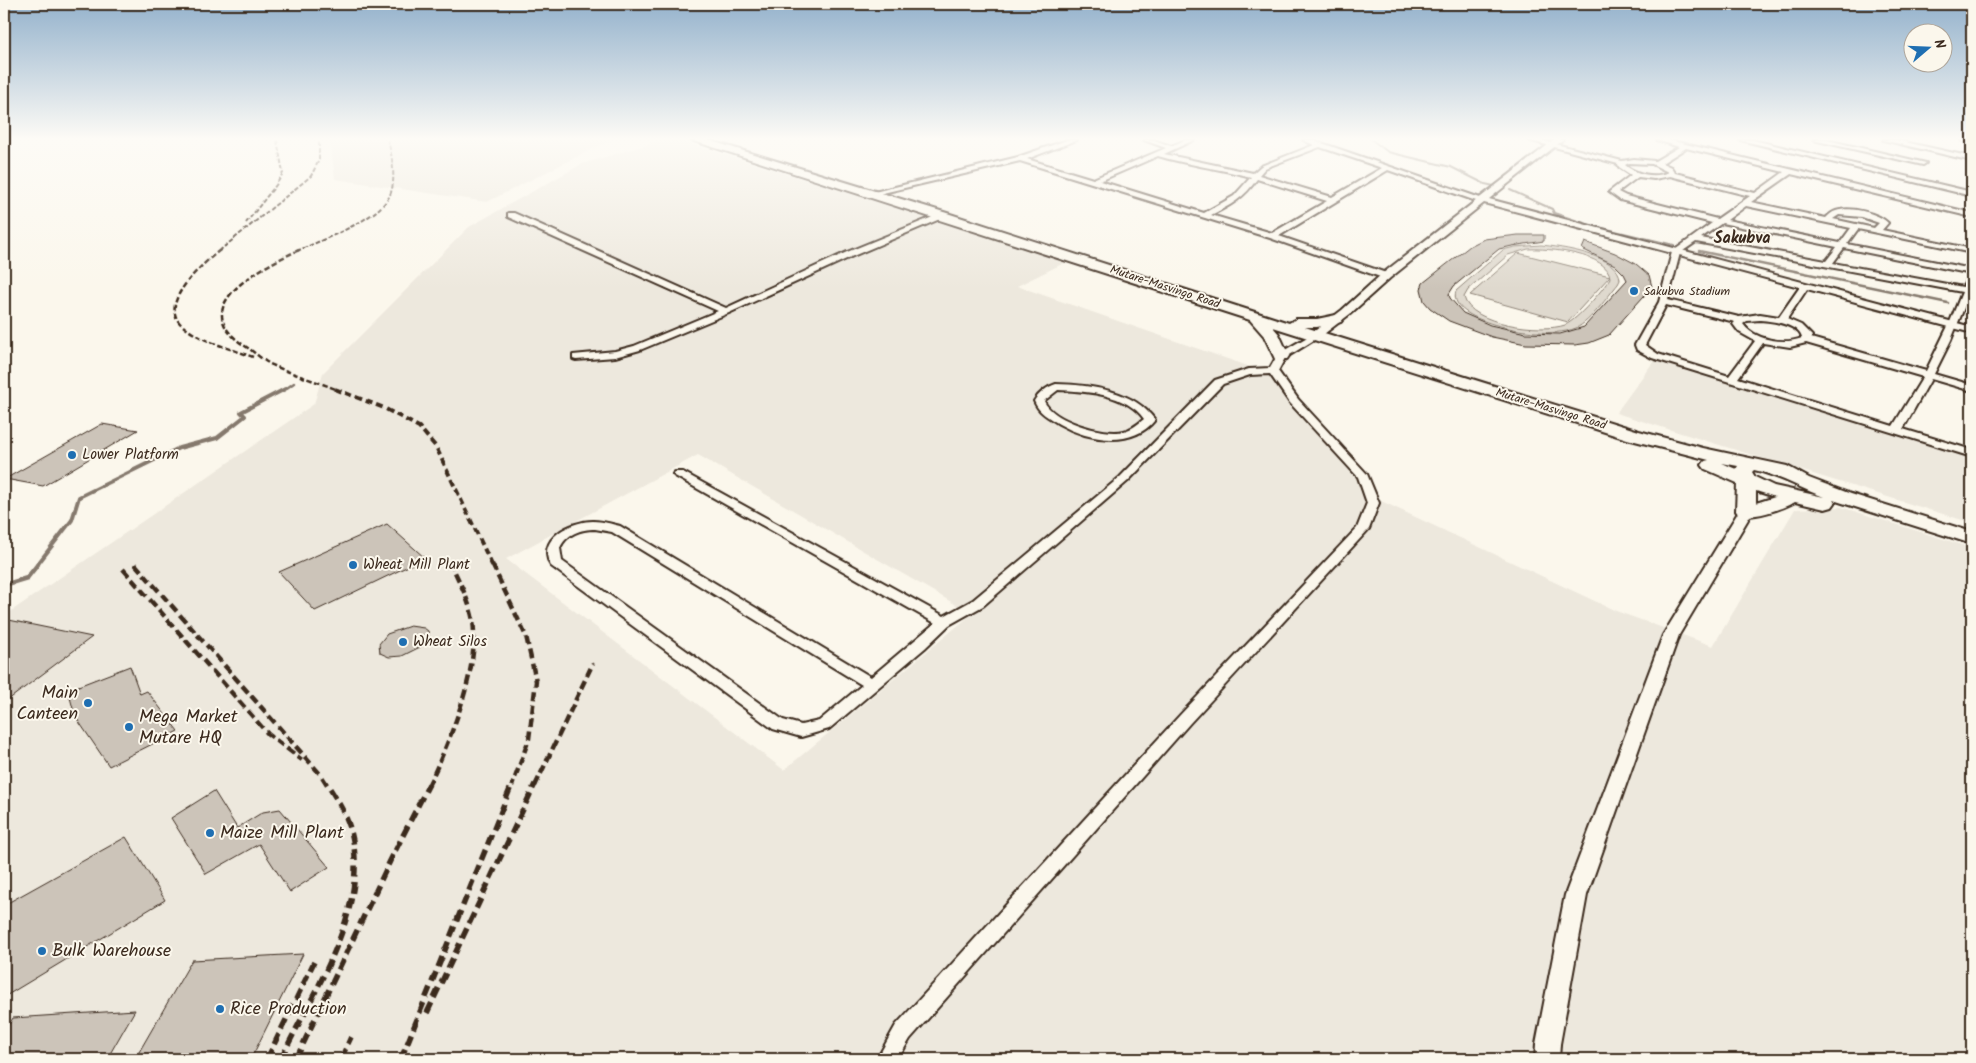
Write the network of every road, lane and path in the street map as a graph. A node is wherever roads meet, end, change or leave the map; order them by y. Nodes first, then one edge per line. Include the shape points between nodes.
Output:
1 (856, 190) edge
2 (889, 190) edge
3 (1122, 190) edge
4 (1243, 190) edge
5 (1299, 190) edge
6 (1351, 190) edge
7 (1451, 190) edge
8 (1495, 190) edge
9 (1618, 190) edge
10 (1733, 190) edge
11 (1763, 190) edge
12 (1867, 190) edge
13 (1953, 190) edge
14 (870, 194) junction
15 (1972, 194) edge
16 (1755, 195) junction
17 (1333, 200) junction
18 (1482, 200) junction
19 (1744, 203) junction
20 (510, 215) dead end
21 (1205, 215) junction
22 (1972, 215) edge
23 (943, 216) junction
24 (1720, 221) junction
25 (1828, 221) junction
26 (1856, 227) junction
27 (1876, 231) junction
28 (1274, 236) junction
29 (1694, 239) junction
30 (1842, 245) junction
31 (1972, 251) edge
32 (1676, 252) junction
33 (1828, 264) junction
34 (1972, 272) edge
35 (1386, 276) junction
36 (1805, 286) junction
37 (1970, 291) edge
38 (1662, 302) junction
39 (726, 311) junction
40 (1255, 316) junction
41 (1341, 316) junction
42 (1740, 320) junction
43 (1781, 321) junction
44 (1954, 326) junction
45 (1972, 330) edge
46 (1316, 335) junction
47 (1761, 339) junction
48 (1806, 340) junction
49 (1377, 354) junction
50 (1281, 356) junction
51 (576, 357) dead end
52 (1273, 371) junction
53 (1930, 375) junction
54 (1732, 379) junction
55 (1972, 388) edge
56 (1044, 395) joint
57 (1896, 431) junction
58 (1972, 454) edge
59 (1751, 472) junction
60 (680, 474) dead end
61 (1798, 488) junction
62 (1746, 511) junction
63 (1972, 538) edge
64 (1972, 547) edge
65 (944, 622) junction
66 (871, 684) junction
67 (887, 1059) edge
68 (1547, 1059) edge

1 - 14 highway, Mutare-Masvingo Road
2 - 14 street
3 - 21 street
4 - 21 street via 1225,206
5 - 17 street
6 - 17 street
7 - 18 street
8 - 18 street
9 - 24 street via 1614,193 1623,198
10 - 16 street
11 - 16 street
12 - 22 street
13 - 15 street
14 - 23 highway, Mutare-Masvingo Road
16 - 19 street
17 - 28 street
18 - 32 street
18 - 35 street
19 - 24 street
19 - 25 street
20 - 39 street
21 - 28 street
23 - 39 street
23 - 40 highway, Mutare-Masvingo Road
24 - 29 street
24 - 30 street
25 - 26 street
25 - 27 street via 1842,212 1874,217 1884,223
26 - 27 street
26 - 30 street
27 - 31 street
28 - 35 street
29 - 32 street
29 - 33 street
30 - 33 street
30 - 34 street
32 - 36 street
32 - 38 street
33 - 37 street
34 - 37 street
35 - 41 street
36 - 43 street
36 - 44 street
37 - 44 street
38 - 42 street
38 - 54 street via 1640,348 1655,356
39 - 51 street via 637,348 615,354
40 - 41 highway via 1306,324
40 - 46 highway, Mutare-Masvingo Road
40 - 50 highway via 1271,334
41 - 46 street
41 - 49 highway via 1345,336
42 - 43 street via 1751,317
42 - 47 street via 1738,324 1744,332
43 - 48 street via 1798,328 1807,336
44 - 45 street
44 - 53 street
46 - 49 highway, Mutare-Masvingo Road
46 - 50 street
47 - 48 street via 1789,344
47 - 54 street
48 - 53 street
49 - 59 highway, Mutare-Masvingo Road via 1633,435 1659,447
50 - 52 street
52 - 65 street via 1249,372 1219,382 1124,479 978,603
52 - 67 street via 1294,401 1363,476 1373,503 1363,529 1185,719 938,993 903,1032
53 - 55 street
53 - 57 street
54 - 57 street
56 - 56 street via 1056,388 1094,390 1137,406 1147,412 1150,420 1141,430 1113,436 1084,432 1042,408 1039,402
57 - 58 street
59 - 61 highway, Mutare-Masvingo Road via 1774,492
59 - 62 highway
60 - 65 street
61 - 62 highway via 1780,502
61 - 63 highway, Mutare-Masvingo Road via 1844,498
61 - 64 highway, Mutare-Masvingo Road via 1845,508
62 - 68 street via 1671,635 1611,798 1576,895
65 - 66 street
66 - 66 street via 824,725 801,731 778,725 556,563 552,555 553,546 560,536 577,528 593,525 616,528

